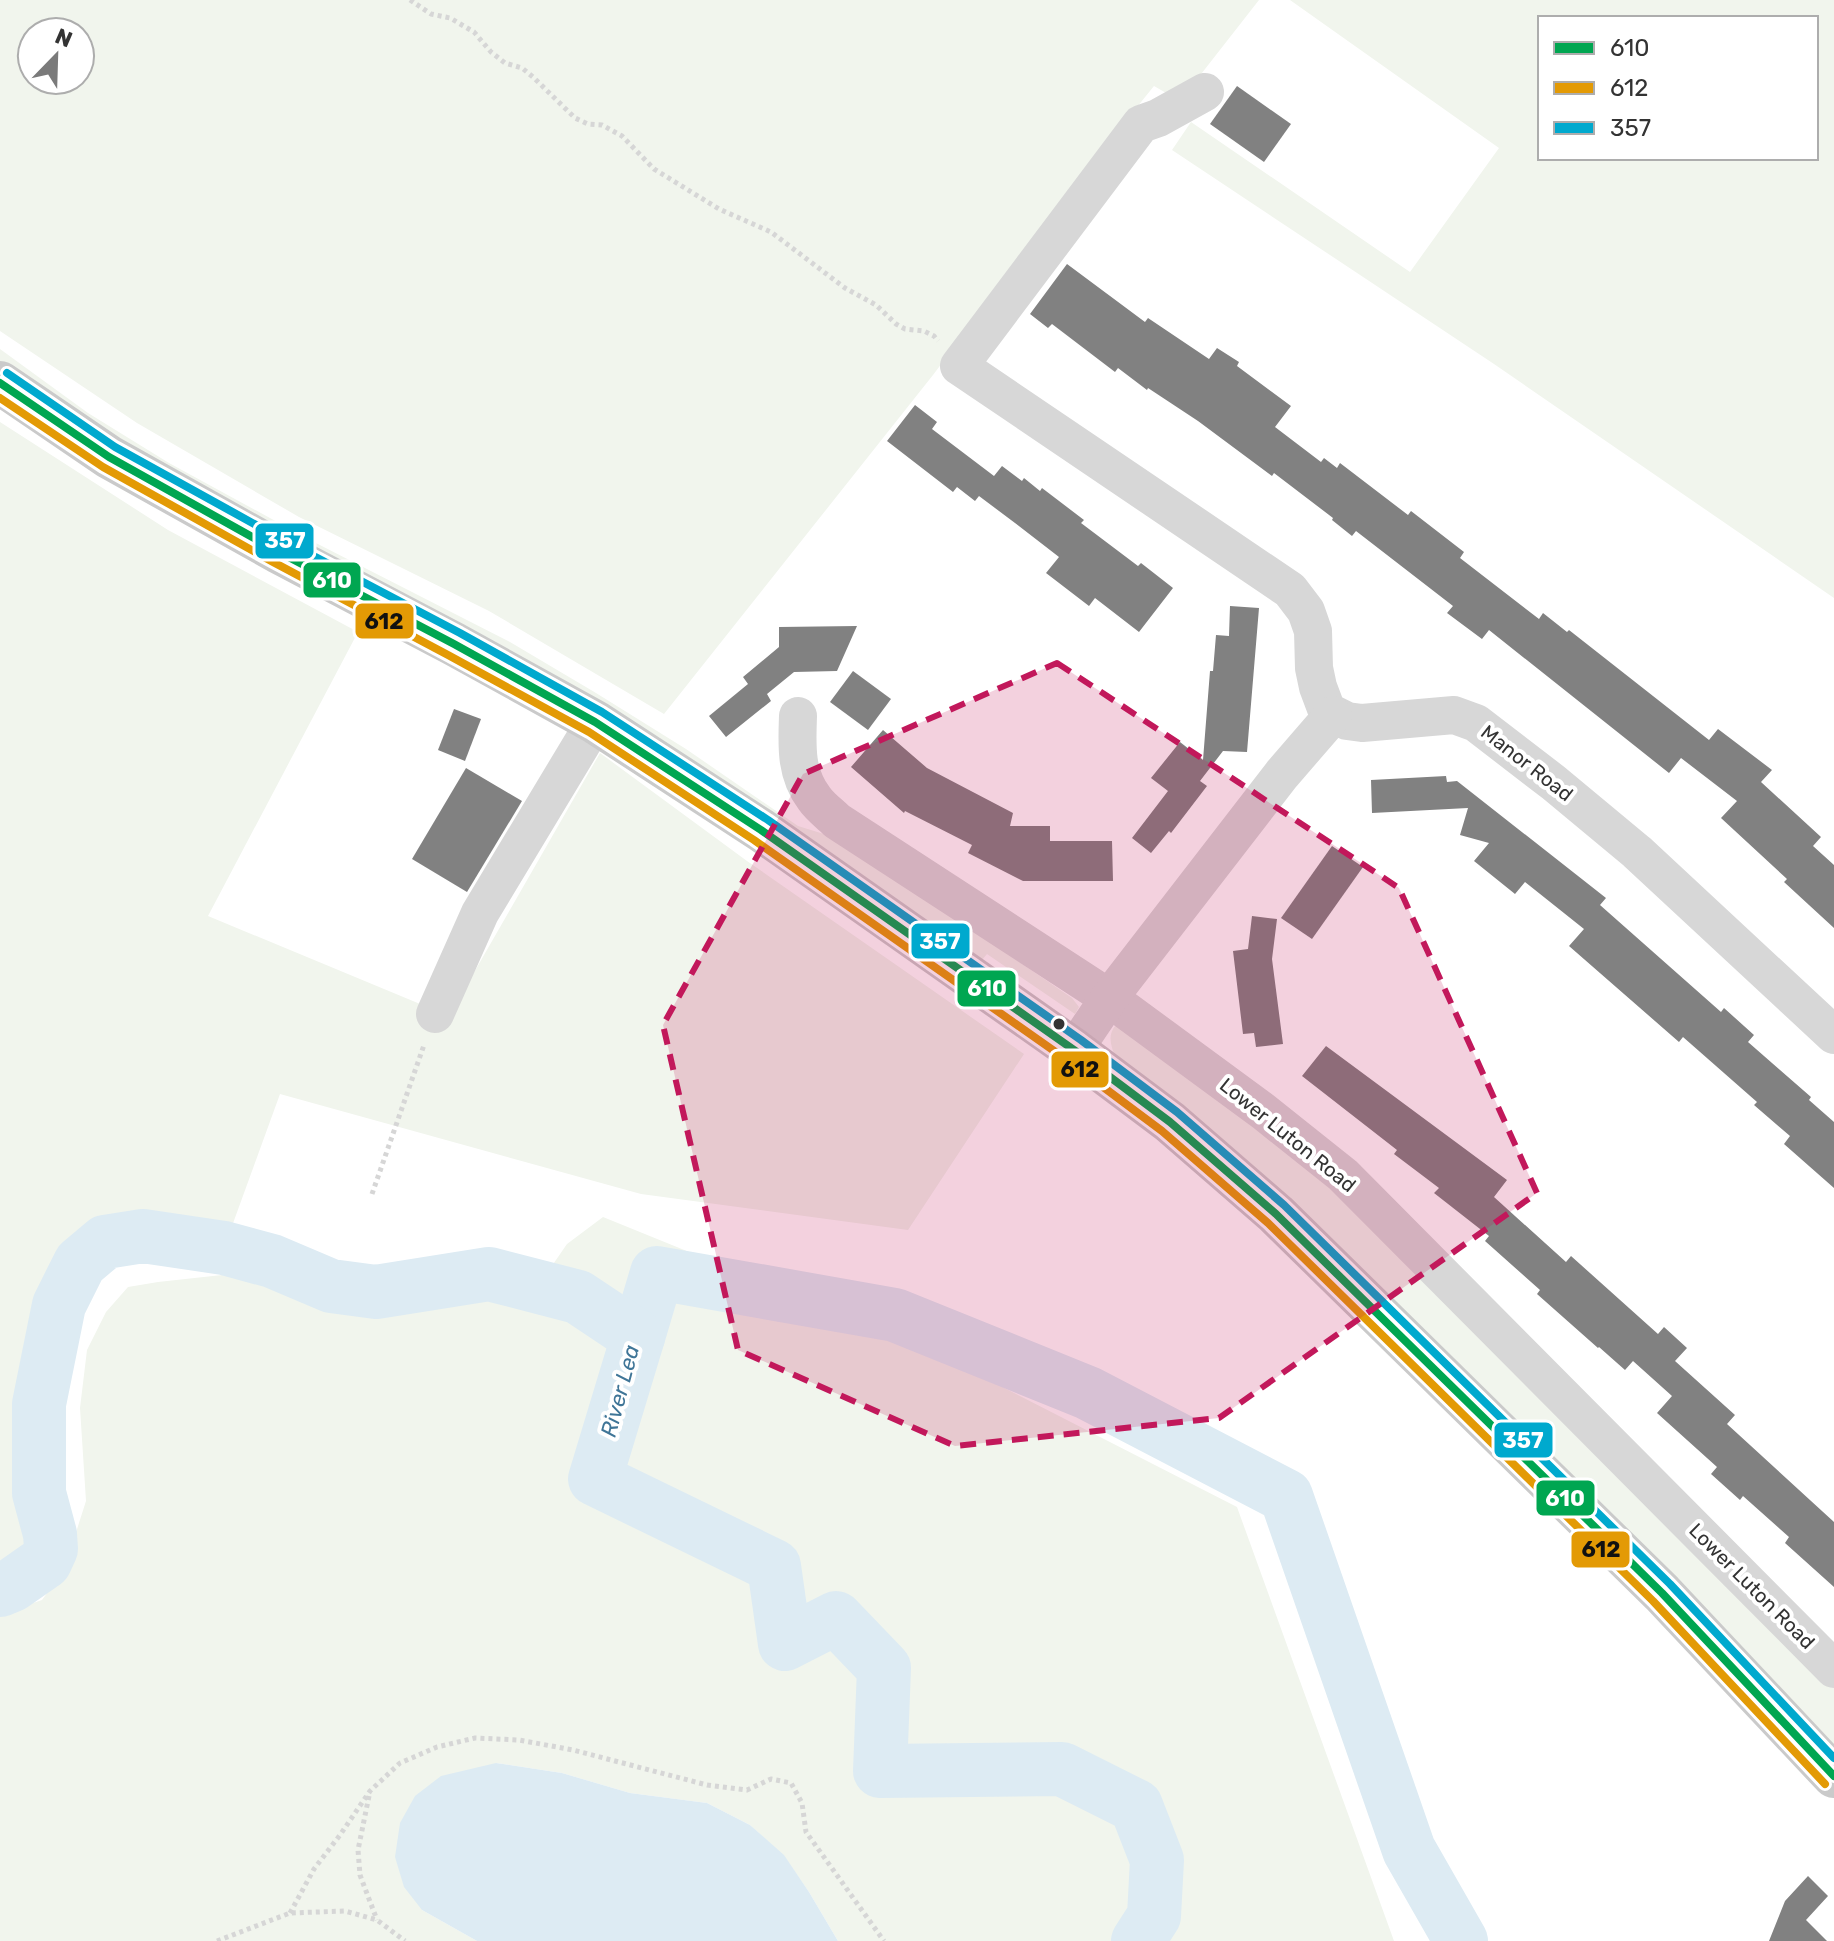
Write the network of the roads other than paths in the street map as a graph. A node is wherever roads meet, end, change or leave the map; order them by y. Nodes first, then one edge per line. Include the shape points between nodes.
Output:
1 (1205, 92) dead end
2 (0, 383) edge
3 (1333, 715) junction
4 (798, 716) dead end
5 (595, 722) junction
6 (1109, 998) junction
7 (435, 1014) road end
8 (1834, 1035) edge
9 (1074, 1050) junction
10 (1834, 1669) edge
11 (1834, 1776) edge

1 - 3 street via 1141,124 959,366 1290,590 1313,631 1318,687
2 - 5 main road via 109,457
3 - 6 street
3 - 8 street, Manor Road via 1362,723 1454,715 1476,723 1637,852
4 - 6 street, Lower Luton Road via 797,759 806,785 837,821
5 - 7 street via 480,913
5 - 9 main road via 761,830
6 - 9 street
6 - 10 street, Lower Luton Road via 1343,1175
9 - 11 main road via 1170,1122 1276,1214 1662,1593

